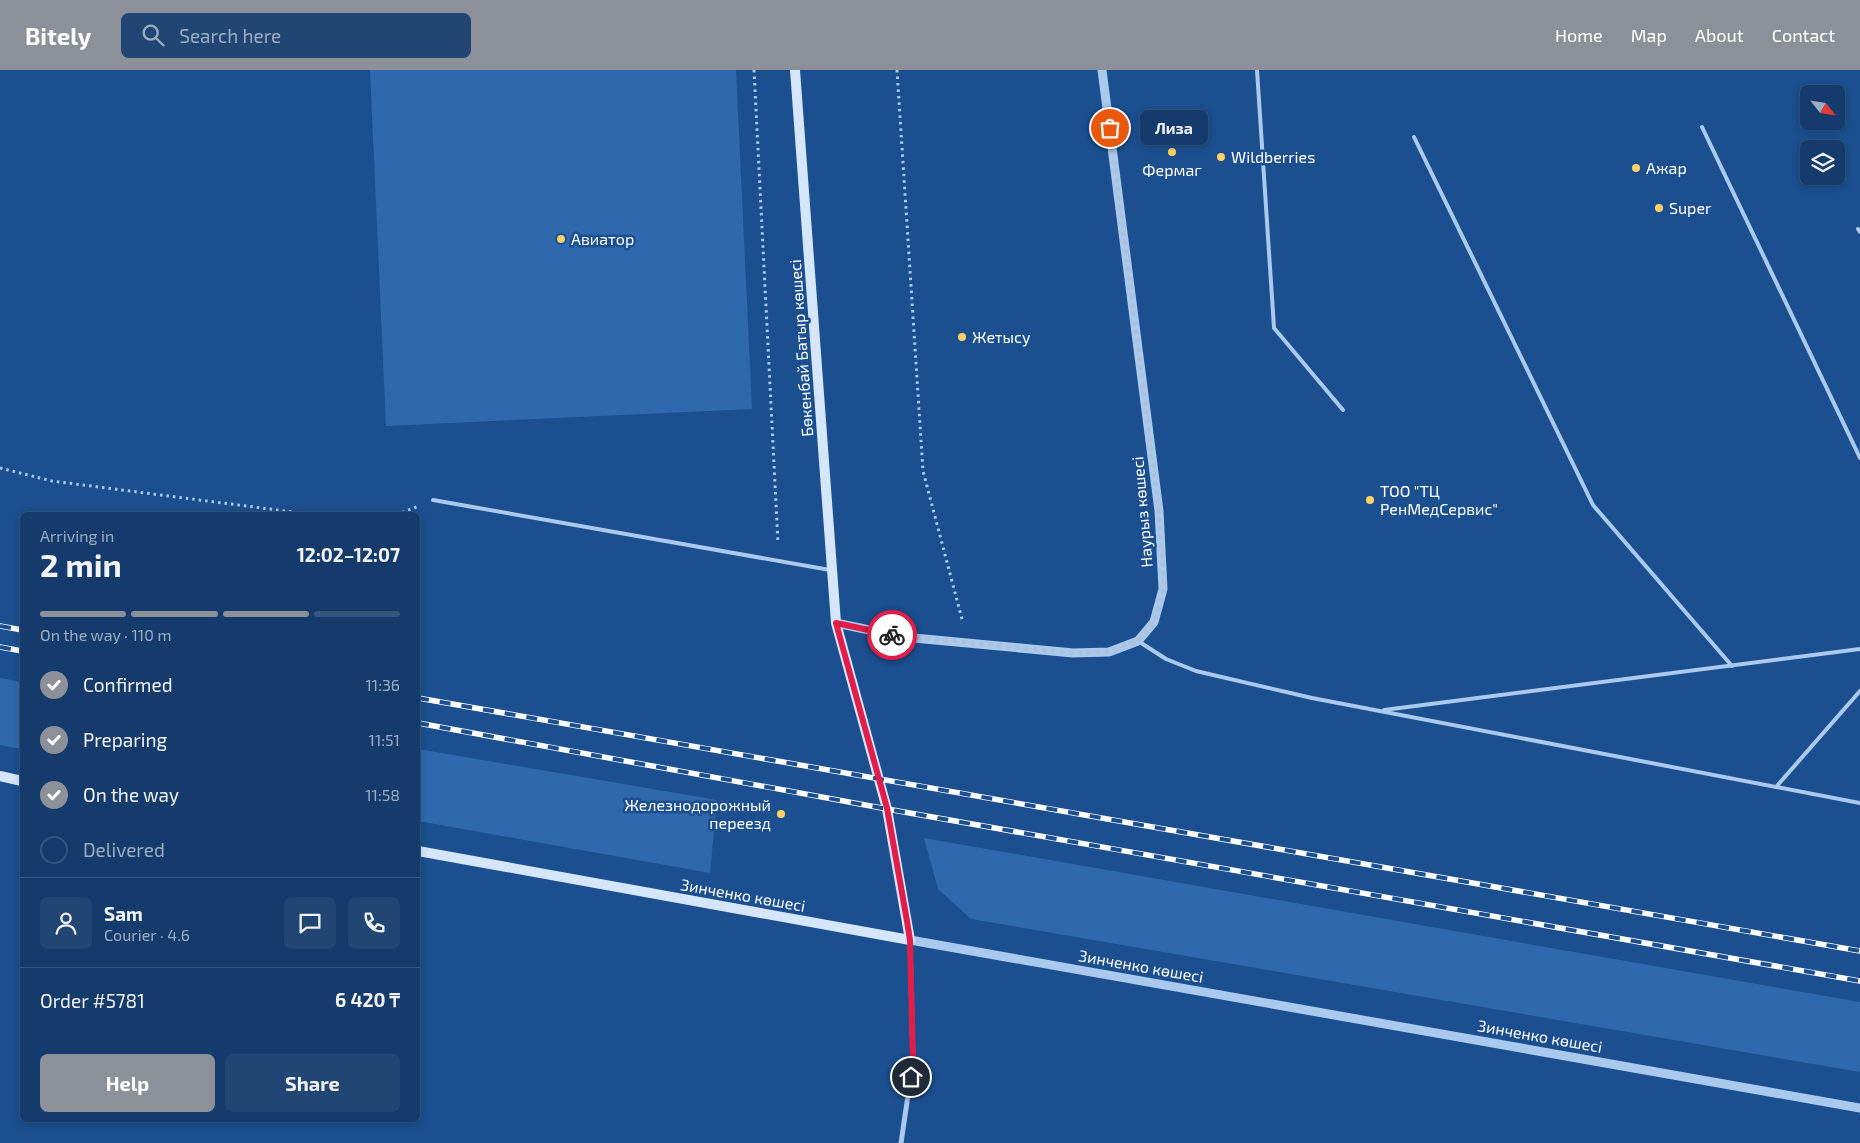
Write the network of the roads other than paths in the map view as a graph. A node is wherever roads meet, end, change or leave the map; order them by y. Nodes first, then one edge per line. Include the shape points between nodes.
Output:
1 (795, 70) edge
2 (1102, 70) edge
3 (1257, 70) edge
4 (1702, 127) dead end
5 (1414, 137) dead end
6 (1343, 410) dead end
7 (1860, 458) edge
8 (433, 500) road end
9 (832, 571) junction
10 (836, 623) junction
11 (1138, 641) junction
12 (1860, 649) edge
13 (1732, 666) junction
14 (1860, 691) edge
15 (1380, 711) junction
16 (0, 776) edge
17 (20, 780) edge
18 (1776, 787) junction
19 (1860, 803) edge
20 (420, 852) edge
21 (910, 940) junction
22 (1860, 1108) edge
23 (901, 1143) edge

1 - 9 main road, Бөкенбай Батыр көшесі
2 - 11 street, Наурыз көшесі via 1160,520 1164,589 1154,622
3 - 6 lane via 1274,328
4 - 7 lane
5 - 13 lane via 1592,505
8 - 9 lane
9 - 10 main road, Бөкенбай Батыр көшесі
10 - 11 street, Наурыз көшесі via 903,637 1073,653 1109,652
10 - 21 main road, Бөкенбай Батыр көшесі via 887,808
11 - 15 lane via 1196,671
12 - 13 lane
13 - 15 lane
14 - 18 lane
15 - 18 lane
16 - 17 main road
18 - 19 lane
20 - 21 main road, Зинченко көшесі
21 - 22 street, Зинченко көшесі
21 - 23 street via 913,1061

